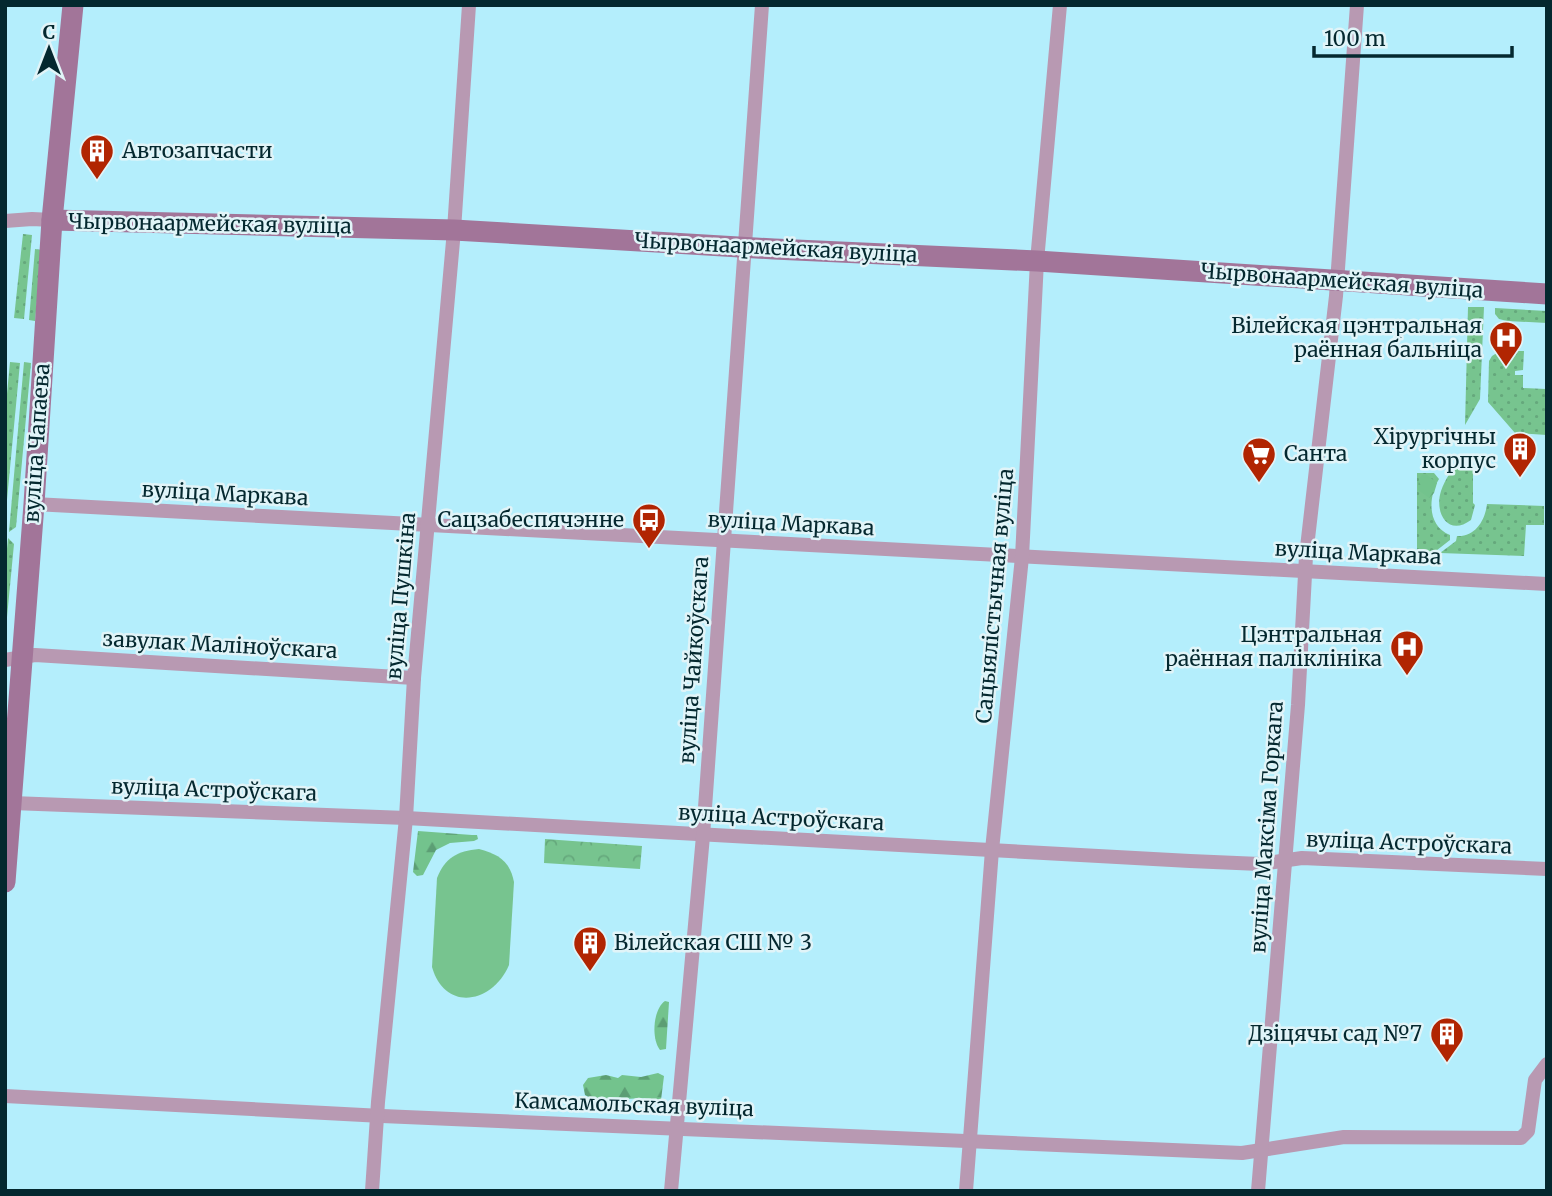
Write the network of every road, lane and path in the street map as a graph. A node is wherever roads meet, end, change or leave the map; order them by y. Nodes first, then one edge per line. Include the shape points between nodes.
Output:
1 (73, 5) edge
2 (469, 5) edge
3 (762, 5) edge
4 (1060, 5) edge
5 (1357, 5) edge
6 (52, 220) junction
7 (5, 221) edge
8 (454, 230) junction
9 (744, 246) junction
10 (1037, 261) junction
11 (1337, 281) junction
12 (1547, 294) edge
13 (34, 504) junction
14 (428, 526) junction
15 (723, 542) junction
16 (1023, 557) junction
17 (1305, 571) junction
18 (1547, 584) edge
19 (14, 659) edge
20 (414, 678) junction
21 (12, 803) junction
22 (406, 818) junction
23 (703, 836) junction
24 (992, 850) junction
25 (1285, 861) junction
26 (1547, 869) edge
27 (5, 882) edge
28 (1547, 1064) edge
29 (5, 1096) edge
30 (378, 1115) junction
31 (677, 1127) junction
32 (970, 1142) junction
33 (1261, 1150) junction
34 (372, 1191) edge
35 (671, 1191) edge
36 (966, 1191) edge
37 (1258, 1191) edge

1 - 6 main road, вуліца Чапаева
2 - 8 street, вуліца Пушкіна
3 - 9 street, вуліца Чайкоўскага
4 - 10 street, Сацыялістычная вуліца
5 - 11 street, вуліца Максіма Горкага
6 - 7 street, Чырвонаармейская вуліца
6 - 8 main road, Чырвонаармейская вуліца
6 - 13 main road, вуліца Чапаева
8 - 9 main road, Чырвонаармейская вуліца
8 - 14 street, вуліца Пушкіна
9 - 10 main road, Чырвонаармейская вуліца
9 - 15 street, вуліца Чайкоўскага
10 - 11 main road, Чырвонаармейская вуліца
10 - 16 street, Сацыялістычная вуліца
11 - 12 main road, Чырвонаармейская вуліца
11 - 17 street, вуліца Максіма Горкага
13 - 14 street, вуліца Маркава
13 - 19 main road, вуліца Чапаева
14 - 15 street, вуліца Маркава
14 - 20 street, вуліца Пушкіна
15 - 16 street, вуліца Маркава
15 - 23 street, вуліца Чайкоўскага
16 - 17 street, вуліца Маркава
16 - 24 street, Сацыялістычная вуліца
17 - 18 street, вуліца Маркава
17 - 25 street, вуліца Максіма Горкага
19 - 20 street, завулак Маліноўскага via 35,654
19 - 21 main road, вуліца Чапаева
20 - 22 street, вуліца Пушкіна
21 - 22 street, вуліца Астроўскага
21 - 27 main road, вуліца Чапаева
22 - 23 street, вуліца Астроўскага
22 - 30 street, вуліца Пушкіна
23 - 24 street, вуліца Астроўскага
23 - 31 street, вуліца Чайкоўскага
24 - 25 street, вуліца Астроўскага via 1260,864
24 - 32 street, Сацыялістычная вуліца
25 - 26 street, вуліца Астроўскага via 1302,858
25 - 33 street, вуліца Максіма Горкага
28 - 33 street via 1535,1080 1528,1131 1521,1138 1344,1137
29 - 30 street, Камсамольская вуліца
30 - 31 street, Камсамольская вуліца
30 - 34 street, вуліца Пушкіна
31 - 32 street, Камсамольская вуліца
31 - 35 street, вуліца Чайкоўскага
32 - 33 street, Камсамольская вуліца via 1242,1153
32 - 36 street, Сацыялістычная вуліца
33 - 37 street, вуліца Максіма Горкага

